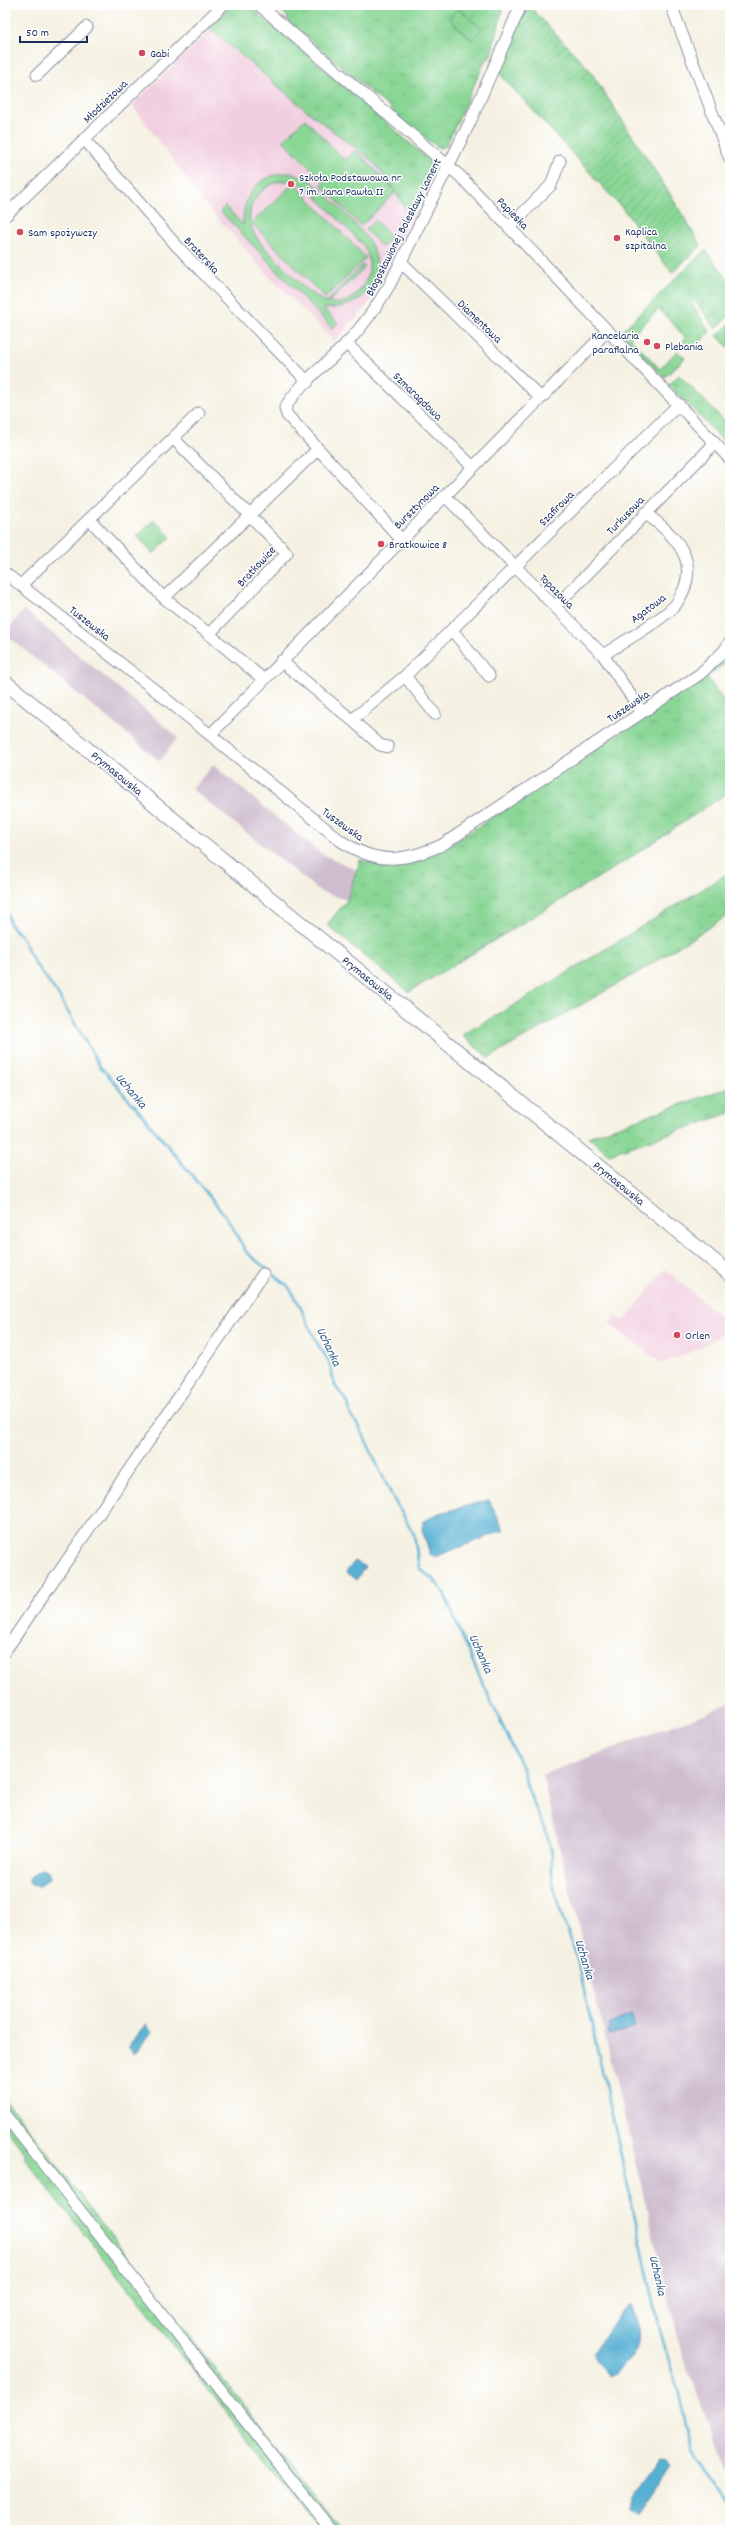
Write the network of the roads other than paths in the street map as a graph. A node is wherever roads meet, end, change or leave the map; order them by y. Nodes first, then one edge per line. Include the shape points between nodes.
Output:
1 (223, 5) edge
2 (259, 5) edge
3 (521, 5) edge
4 (671, 5) edge
5 (87, 27) dead end
6 (37, 75) dead end
7 (84, 140) junction
8 (730, 159) edge
9 (560, 161) dead end
10 (449, 166) junction
11 (5, 216) edge
12 (509, 227) junction
13 (401, 262) junction
14 (607, 331) junction
15 (346, 343) junction
16 (308, 382) junction
17 (541, 398) junction
18 (679, 404) junction
19 (199, 413) dead end
20 (173, 438) junction
21 (715, 443) junction
22 (318, 449) junction
23 (730, 459) edge
24 (473, 467) junction
25 (444, 496) junction
26 (645, 513) junction
27 (250, 516) junction
28 (90, 520) junction
29 (401, 539) junction
30 (515, 567) junction
31 (5, 572) edge
32 (21, 585) junction
33 (164, 598) junction
34 (555, 607) junction
35 (452, 630) junction
36 (209, 634) junction
37 (730, 642) edge
38 (604, 655) junction
39 (281, 661) junction
40 (405, 676) junction
41 (489, 676) dead end
42 (260, 677) junction
43 (5, 682) edge
44 (642, 712) junction
45 (435, 714) dead end
46 (352, 720) junction
47 (210, 735) junction
48 (388, 747) dead end
49 (263, 1274) dead end
50 (730, 1274) edge
51 (5, 1651) edge
52 (5, 2115) edge
53 (331, 2530) edge

1 - 7 street, Młodzieżowa
2 - 10 street, Papieska
3 - 10 street, Błogosławionej Bolesławy Lament
4 - 8 street
5 - 6 street
7 - 11 street, Młodzieżowa
7 - 16 street, Braterska via 176,245
9 - 12 street via 551,185
10 - 12 street, Papieska
10 - 13 street, Błogosławionej Bolesławy Lament
12 - 14 street, Papieska
13 - 15 street, Błogosławionej Bolesławy Lament via 377,306
13 - 17 street, Diamentowa
14 - 17 street, Bursztynowa
14 - 18 street, Papieska
15 - 16 street, Błogosławionej Bolesławy Lament
15 - 24 street, Szmaragdowa
16 - 22 street, Błogosławionej Bolesławy Lament via 285,408 287,415
17 - 24 street, Bursztynowa
18 - 21 street, Papieska
18 - 30 street, Szafirowa
19 - 20 street
20 - 27 street, Bratkowice
20 - 28 street
21 - 23 street, Papieska
21 - 26 street, Turkusowa
22 - 27 street
22 - 29 street, Błogosławionej Bolesławy Lament
24 - 25 street, Bursztynowa
25 - 29 street, Bursztynowa
25 - 30 street, Topazowa
26 - 34 street, Turkusowa
26 - 38 street, Agatowa via 668,530 682,547 687,582 676,605
27 - 33 street
27 - 36 street, Bratkowice via 287,553
28 - 32 street
28 - 33 street
29 - 39 street, Bursztynowa
30 - 34 street, Topazowa
30 - 35 street, Szafirowa
31 - 32 street, Tuszewska
32 - 47 street, Tuszewska
33 - 36 street
34 - 38 street, Topazowa
35 - 40 street, Szafirowa
35 - 41 street
36 - 42 street
37 - 44 street, Tuszewska via 700,674
38 - 44 street, Topazowa
39 - 42 street, Bursztynowa
39 - 46 street
40 - 45 street
40 - 46 street, Szafirowa
42 - 47 street, Bursztynowa
43 - 50 main road, Prymasowska
44 - 47 street, Tuszewska via 442,845 407,858 390,860 371,857 341,841
46 - 48 street via 380,745
49 - 51 street
52 - 53 street

